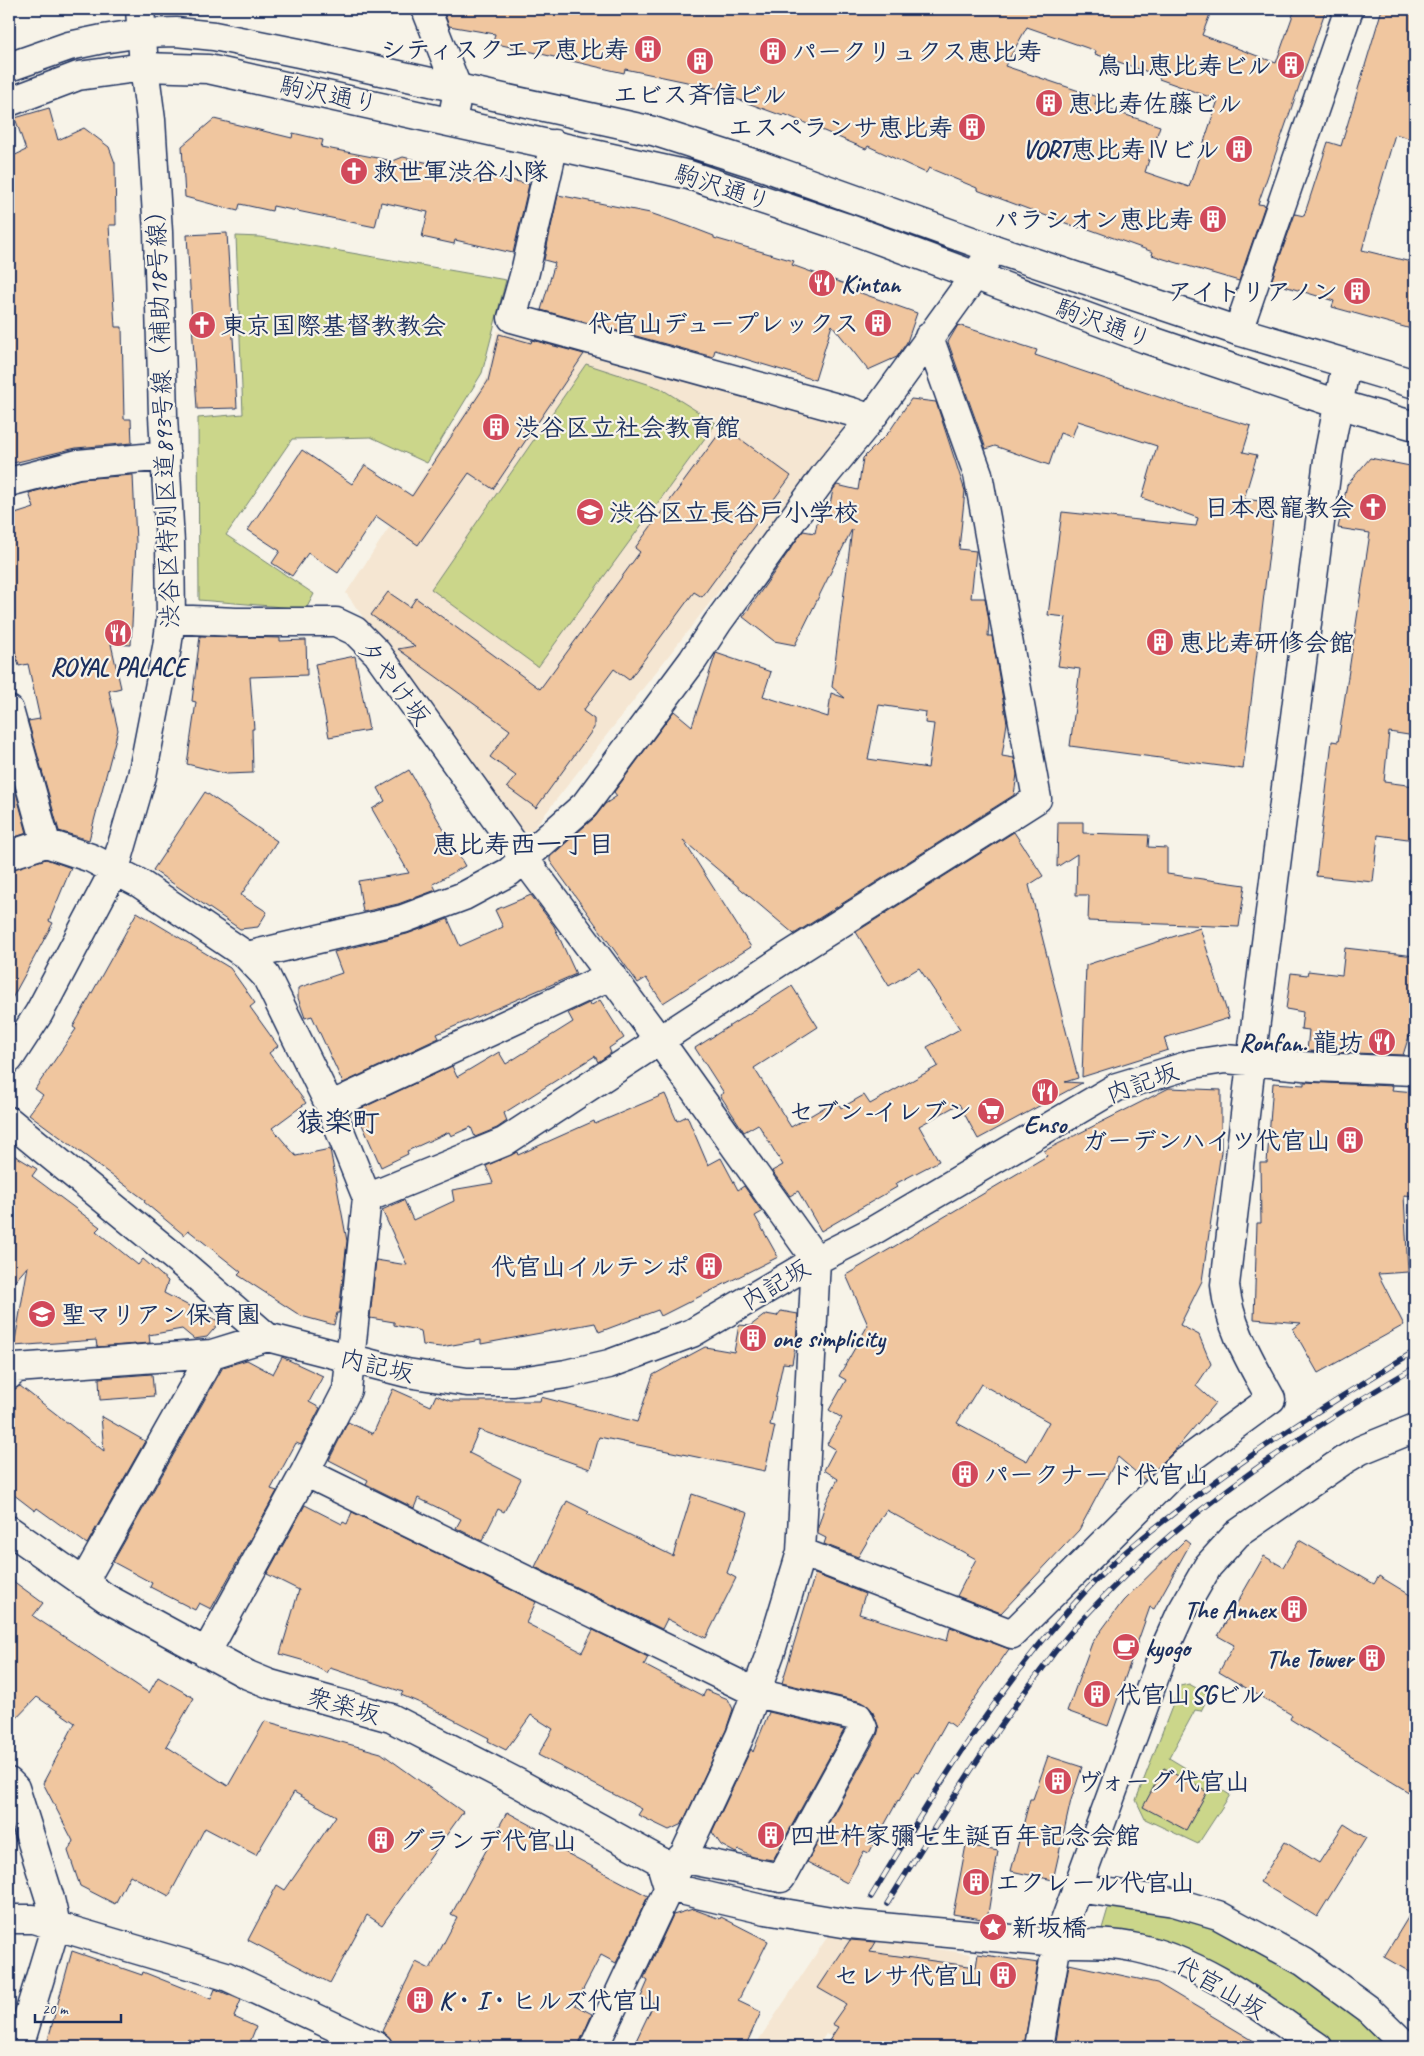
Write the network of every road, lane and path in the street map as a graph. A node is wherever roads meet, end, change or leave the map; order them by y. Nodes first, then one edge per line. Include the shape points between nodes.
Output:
1 (426, 9) edge
2 (1349, 9) edge
3 (141, 21) edge
4 (144, 66) junction
5 (9, 67) edge
6 (458, 90) junction
7 (9, 102) edge
8 (452, 121) junction
9 (554, 144) junction
10 (994, 249) junction
11 (974, 276) junction
12 (1238, 331) junction
13 (929, 337) junction
14 (1346, 365) junction
15 (1415, 384) edge
16 (1338, 404) junction
17 (871, 419) junction
18 (1415, 426) edge
19 (166, 456) junction
20 (9, 482) edge
21 (171, 619) junction
22 (9, 710) edge
23 (46, 843) junction
24 (9, 855) edge
25 (525, 860) junction
26 (115, 869) junction
27 (247, 956) junction
28 (612, 975) junction
29 (660, 1040) junction
30 (9, 1059) edge
31 (1252, 1061) junction
32 (1415, 1071) edge
33 (330, 1106) junction
34 (9, 1121) edge
35 (367, 1198) junction
36 (816, 1260) junction
37 (267, 1337) junction
38 (212, 1354) junction
39 (349, 1360) junction
40 (9, 1375) edge
41 (1415, 1428) edge
42 (305, 1472) junction
43 (9, 1530) edge
44 (801, 1552) junction
45 (83, 1583) junction
46 (206, 1653) junction
47 (757, 1693) junction
48 (9, 1782) edge
49 (681, 1858) junction
50 (668, 1887) junction
51 (1076, 1888) junction
52 (9, 1919) edge
53 (56, 1925) junction
54 (1057, 1943) junction
55 (19, 2047) edge
56 (378, 2047) edge
57 (594, 2047) edge
58 (1039, 2047) edge
59 (1318, 2047) edge
60 (1407, 2047) edge

1 - 6 street
2 - 12 street
3 - 4 street, 渋谷区特別区道893号線（補助18号線）
3 - 5 street, 駒沢通り
3 - 6 street, 駒沢通り via 176,32 214,36
4 - 7 street, 駒沢通り via 78,76
4 - 8 street, 駒沢通り via 208,69
4 - 19 street, 渋谷区特別区道893号線（補助18号線） via 158,232
6 - 8 street
6 - 10 street, 駒沢通り via 653,131 759,165
8 - 9 street, 駒沢通り
9 - 11 street, 駒沢通り via 690,174
9 - 17 street via 512,318
10 - 11 street
10 - 12 street, 駒沢通り
11 - 13 street
11 - 16 street, 駒沢通り
12 - 14 street, 駒沢通り
13 - 17 street
13 - 29 street via 978,474 1037,799
14 - 15 street, 駒沢通り
14 - 16 street
16 - 18 street, 駒沢通り
16 - 31 street via 1325,481
17 - 25 street via 825,475 585,805
19 - 20 street via 78,464
19 - 21 street, 渋谷区特別区道893号線（補助18号線）
21 - 25 street, 夕やけ坂 via 336,622 356,631 377,654
21 - 26 street, 渋谷区特別区道893号線（補助18号線） via 142,776
22 - 23 street
23 - 24 street
23 - 26 street
25 - 27 street via 464,896 403,919
25 - 28 street, 夕やけ坂
26 - 27 street
26 - 30 street, 渋谷区特別区道893号線（補助18号線） via 39,1013
27 - 33 street via 266,976
28 - 29 street, 夕やけ坂
28 - 33 street
29 - 35 street via 504,1142
29 - 36 street, 夕やけ坂
31 - 32 street, 内記坂
31 - 36 street, 内記坂 via 1225,1059 1193,1064 1117,1087 871,1232
31 - 44 street via 1225,1285 1228,1307 1239,1339 1271,1399 1185,1462 1012,1634
33 - 35 street
34 - 37 street
35 - 39 street
36 - 39 street, 内記坂 via 692,1333 609,1364 566,1374 514,1382 467,1382
36 - 44 street
37 - 38 street
37 - 39 street, 内記坂
38 - 40 street via 16,1368
38 - 45 street
39 - 42 street via 347,1390
41 - 51 street via 1344,1460 1246,1527 1208,1566 1181,1612 1166,1646
42 - 46 street
42 - 47 street
43 - 45 street, 衆楽坂
44 - 47 street
45 - 46 street, 衆楽坂
46 - 50 street, 衆楽坂 via 270,1684 391,1718 660,1861
47 - 49 street via 740,1736
47 - 49 street via 858,1717 863,1728 782,1878
48 - 53 street via 15,1788
49 - 50 street
50 - 54 street, 代官山坂 via 766,1910 849,1924
50 - 57 street
51 - 54 street
51 - 60 street via 1174,1902 1218,1915 1304,1962 1368,2009
52 - 53 street via 33,1919
53 - 55 street
53 - 56 street via 226,1976
54 - 58 street
54 - 59 street, 代官山坂 via 1135,1947 1182,1961 1226,1984

